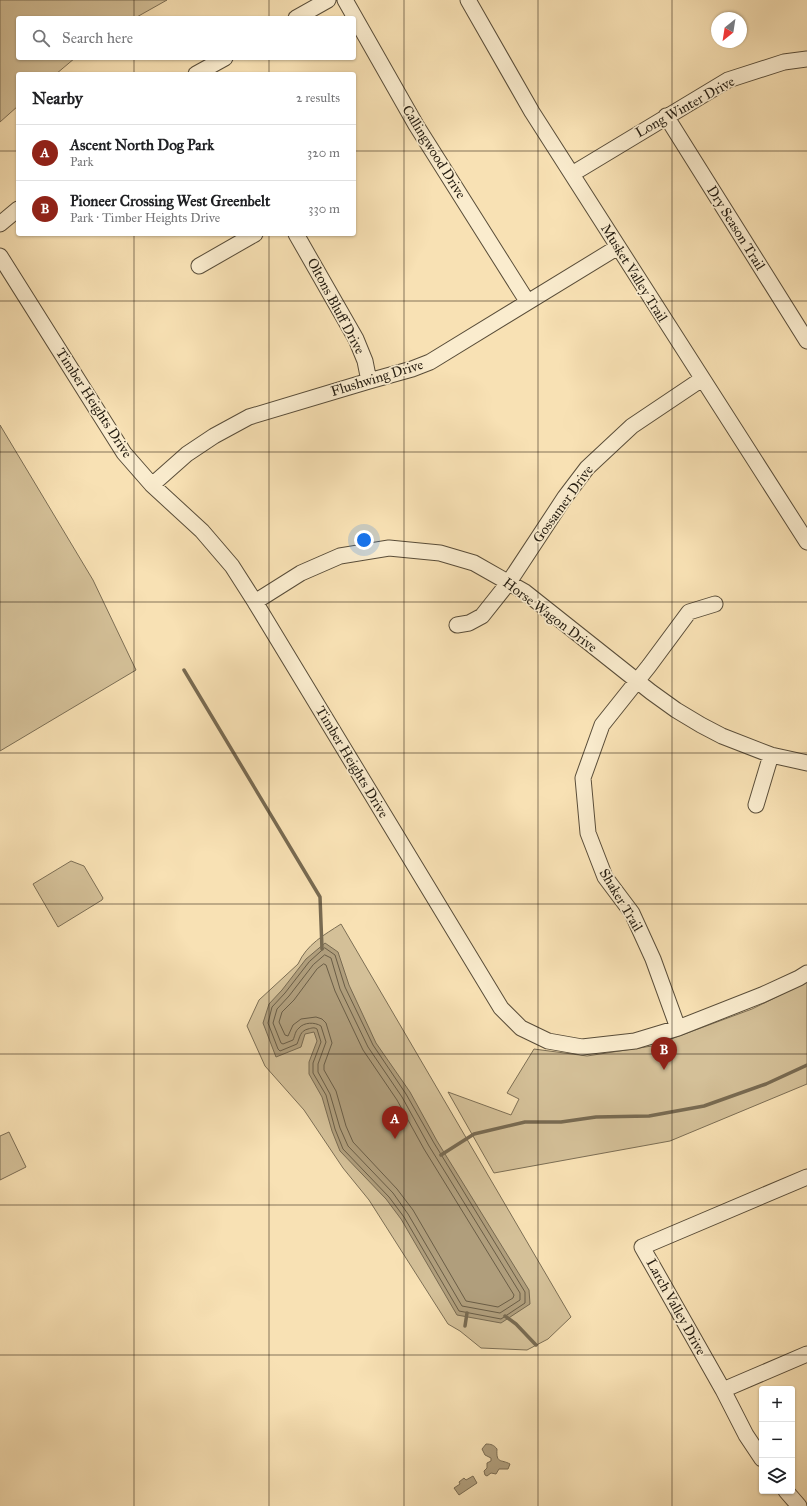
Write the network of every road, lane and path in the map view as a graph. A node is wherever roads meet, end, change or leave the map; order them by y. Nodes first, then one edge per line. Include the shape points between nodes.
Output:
1 (328, 0) edge
2 (345, 0) edge
3 (468, 0) edge
4 (300, 16) edge
5 (354, 16) edge
6 (356, 19) edge
7 (221, 60) edge
8 (807, 60) edge
9 (203, 72) edge
10 (666, 116) junction
11 (572, 174) junction
12 (16, 211) edge
13 (0, 224) edge
14 (252, 236) edge
15 (297, 236) edge
16 (618, 247) junction
17 (0, 256) edge
18 (199, 266) dead end
19 (527, 301) junction
20 (807, 341) edge
21 (702, 379) junction
22 (369, 381) junction
23 (152, 485) junction
24 (807, 542) edge
25 (509, 582) junction
26 (255, 602) junction
27 (715, 604) dead end
28 (457, 625) dead end
29 (637, 680) junction
30 (771, 755) junction
31 (807, 763) edge
32 (756, 805) dead end
33 (807, 973) edge
34 (678, 1028) junction
35 (807, 1177) edge
36 (807, 1354) edge
37 (723, 1390) junction
38 (761, 1458) edge
39 (789, 1494) edge
40 (799, 1506) edge

1 - 4 street
2 - 5 street, Callingwood Drive
3 - 11 street, Musket Valley Trail via 532,112
6 - 19 street, Callingwood Drive via 416,125
7 - 9 street
8 - 10 street, Long Winter Drive via 784,62 728,80
10 - 11 street, Long Winter Drive
10 - 20 street, Dry Season Trail
11 - 16 street, Musket Valley Trail
12 - 13 street
14 - 18 street
15 - 22 street, Oltons Bluff Drive via 356,339
16 - 19 street, Flushwing Drive
16 - 21 street, Musket Valley Trail
17 - 23 street, Timber Heights Drive via 124,453
19 - 22 street, Flushwing Drive via 430,362
21 - 24 street, Musket Valley Trail
21 - 25 street, Gossamer Drive via 632,426 587,468
22 - 23 street, Flushwing Drive via 249,417 187,454
23 - 26 street, Timber Heights Drive via 202,531 232,566
25 - 26 street, Horse Wagon Drive via 474,563 440,552 388,548 340,556 301,573
25 - 28 street, Gossamer Drive via 482,616 469,623
25 - 29 street, Horse Wagon Drive
26 - 34 street, Timber Heights Drive via 501,1008 521,1028 548,1041 582,1047 634,1041
27 - 29 street, Shaker Trail via 689,612
29 - 30 street, Horse Wagon Drive via 676,710 701,725
29 - 34 street, Shaker Trail via 602,725 583,778 588,833 605,877 632,913 653,959
30 - 31 street, Horse Wagon Drive
30 - 32 street
33 - 34 street, Timber Heights Drive via 762,995
35 - 37 street, Larch Valley Drive via 642,1247
36 - 37 street
37 - 38 street, Larch Valley Drive via 746,1435
39 - 40 street

